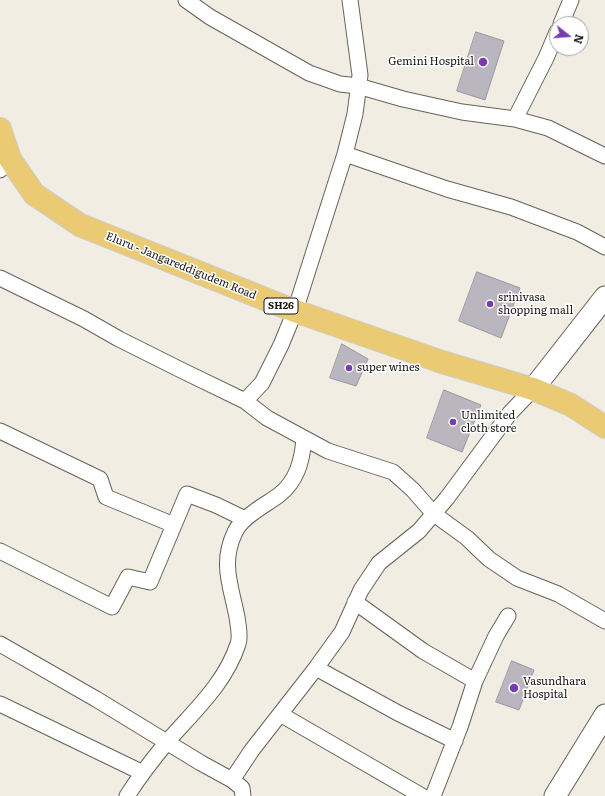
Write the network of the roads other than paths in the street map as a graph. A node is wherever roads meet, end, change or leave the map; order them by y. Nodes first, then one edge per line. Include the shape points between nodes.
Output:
1 (186, 0) edge
2 (350, 0) edge
3 (571, 0) edge
4 (564, 16) edge
5 (549, 51) edge
6 (358, 86) junction
7 (515, 119) junction
8 (0, 129) edge
9 (345, 154) junction
10 (605, 156) edge
11 (5, 164) edge
12 (605, 247) edge
13 (0, 278) edge
14 (605, 297) edge
15 (295, 312) junction
16 (533, 389) junction
17 (245, 400) junction
18 (605, 427) edge
19 (0, 431) edge
20 (304, 439) junction
21 (434, 514) junction
22 (245, 519) junction
23 (174, 525) junction
24 (0, 551) edge
25 (356, 602) junction
26 (508, 616) dead end
27 (605, 621) edge
28 (0, 644) edge
29 (316, 668) junction
30 (475, 681) junction
31 (0, 704) edge
32 (280, 714) junction
33 (604, 718) edge
34 (454, 741) junction
35 (167, 743) junction
36 (143, 773) junction
37 (232, 780) junction
38 (128, 796) edge
39 (243, 796) edge
40 (422, 796) edge
41 (434, 796) edge
42 (555, 796) edge

1 - 6 street via 210,17 309,73 340,84
2 - 6 street via 360,75
3 - 4 street
5 - 7 street
6 - 7 street via 462,112
6 - 9 street via 355,114
7 - 10 street via 548,128
8 - 11 main road, Eluru - Jangareddigudem Road / SH26
9 - 12 street via 447,189 511,207 577,232
9 - 15 street
11 - 15 main road, Eluru - Jangareddigudem Road / SH26 via 34,194 80,225
13 - 17 street
14 - 16 main road
15 - 16 main road, Eluru - Jangareddigudem Road / SH26 via 442,362
15 - 17 street via 262,383
16 - 18 main road, Eluru - Jangareddigudem Road / SH26 via 571,406
16 - 21 street via 510,413
17 - 20 street via 267,418
19 - 23 street via 100,479 106,497
20 - 21 street via 328,451 393,472
20 - 22 street via 303,455 290,486
21 - 25 street via 419,531 379,563
21 - 27 street via 467,538 489,559 517,578 558,594
22 - 23 street via 187,494
22 - 35 street via 236,530 229,548 227,565 228,583 239,631 238,643 230,664 216,687
23 - 24 street via 150,582 128,577 112,607
25 - 29 street via 342,632
25 - 30 street via 423,651
26 - 30 street
28 - 35 street
29 - 32 street
29 - 34 street
30 - 34 street
31 - 36 street
32 - 37 street
32 - 40 street
33 - 42 main road
34 - 41 street
35 - 36 street
35 - 37 street
36 - 38 street
37 - 39 street via 242,788

